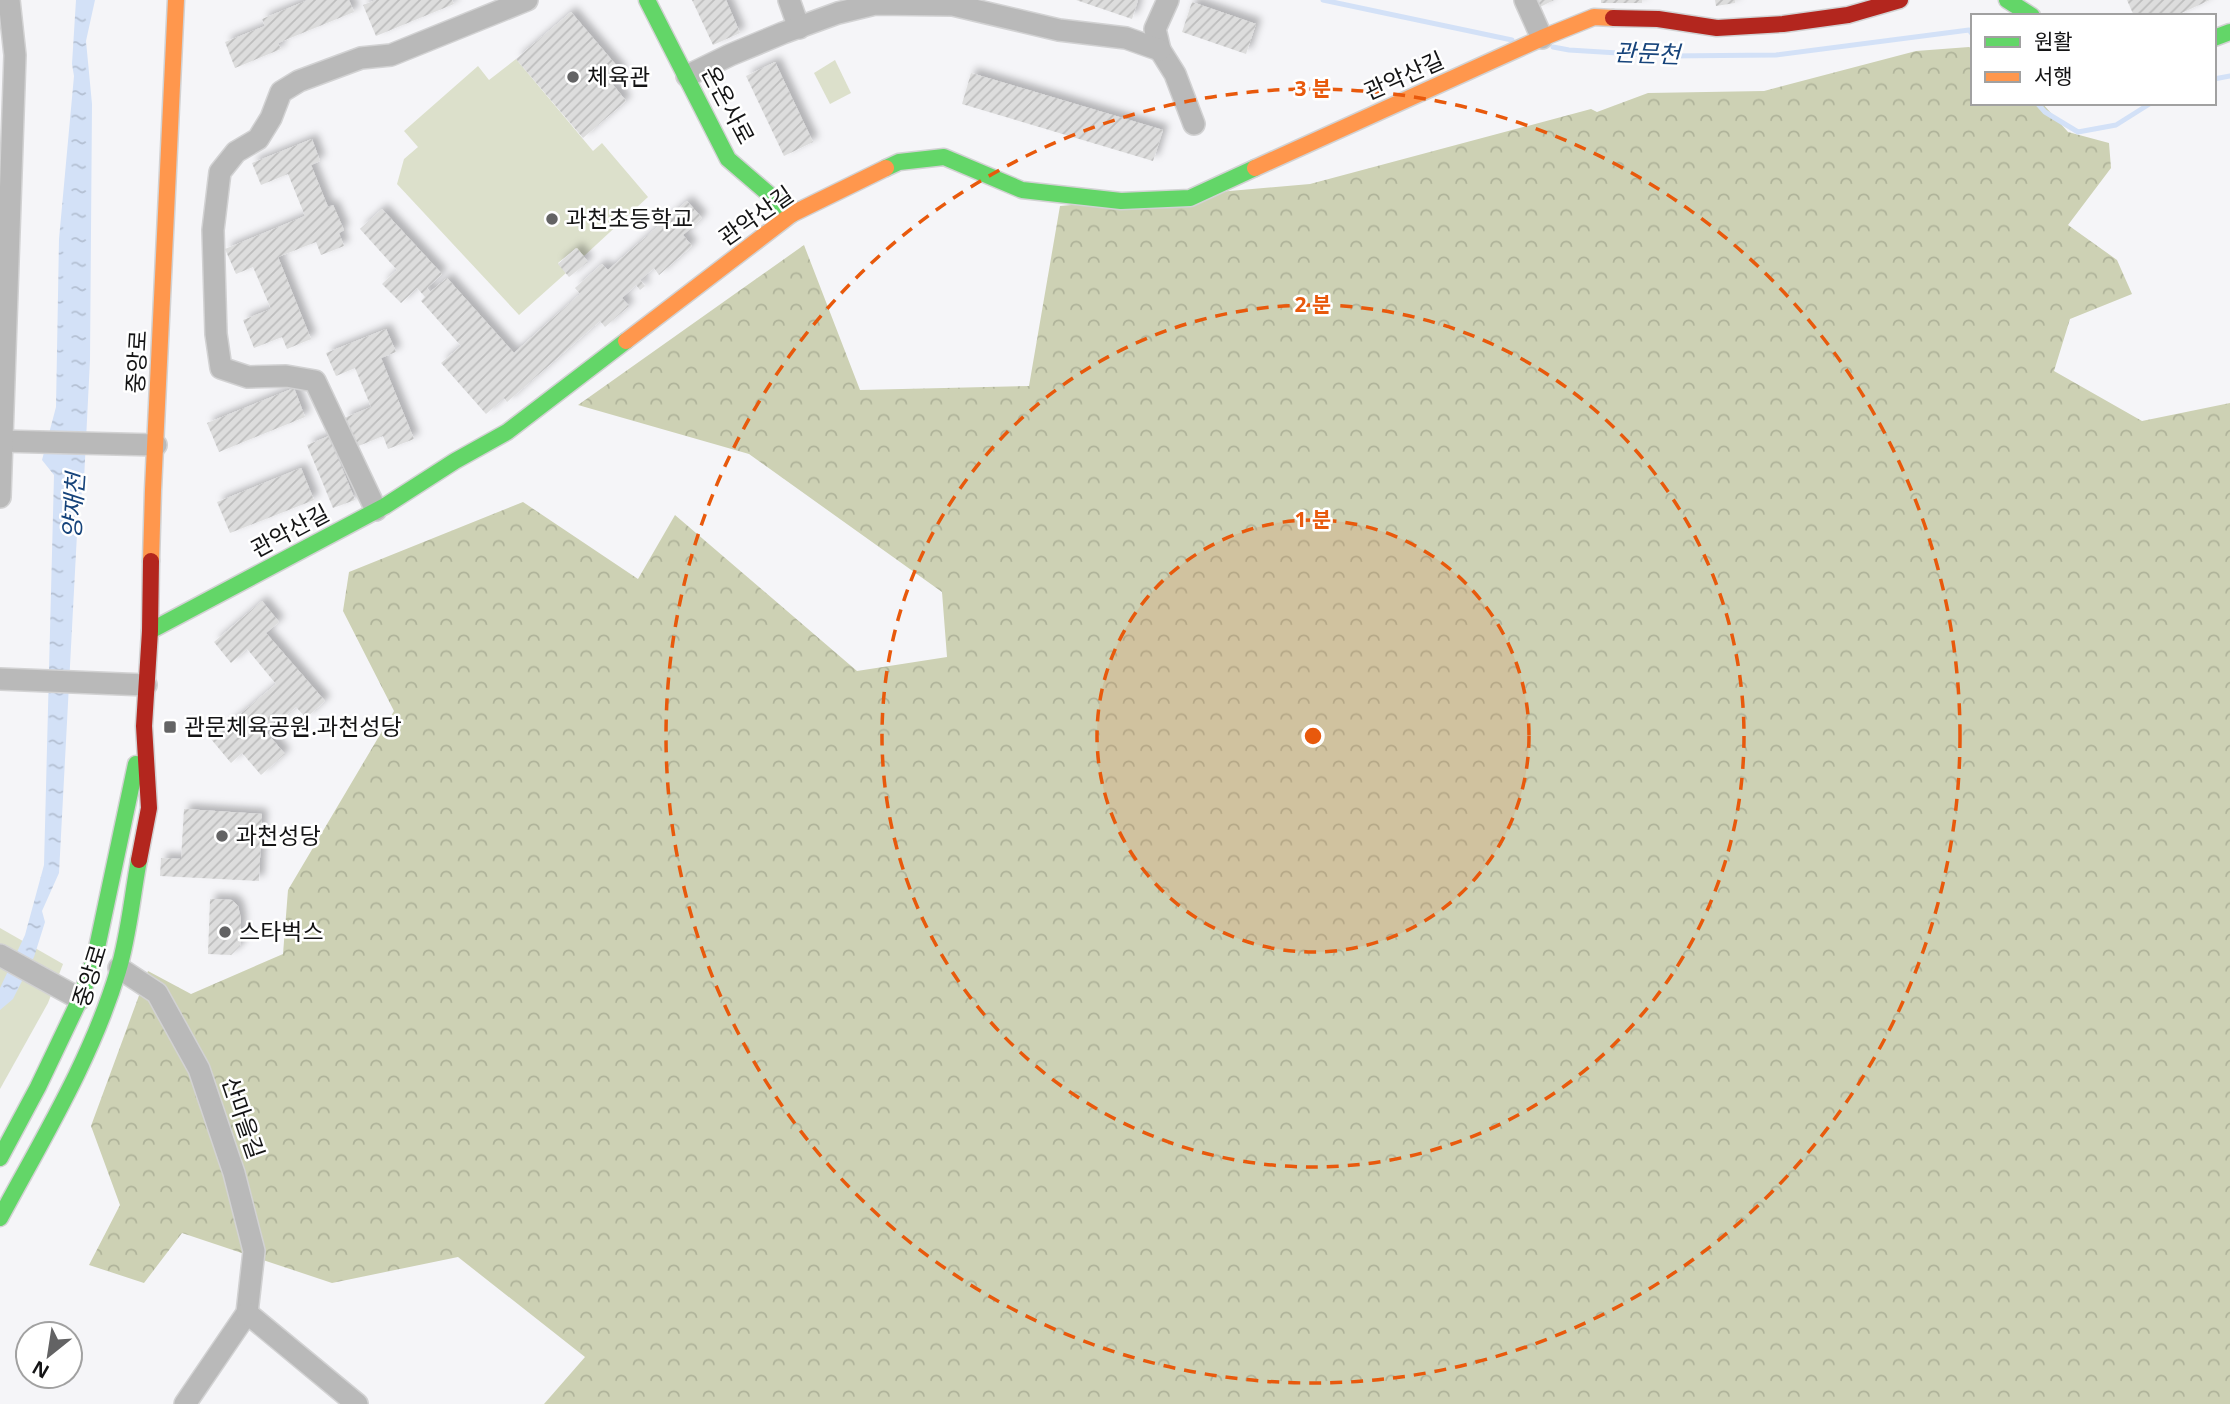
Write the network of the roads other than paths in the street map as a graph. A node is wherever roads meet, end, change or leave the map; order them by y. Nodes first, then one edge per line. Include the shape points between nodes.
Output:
1 (9, 0) edge
2 (176, 0) edge
3 (527, 0) edge
4 (647, 0) edge
5 (789, 0) edge
6 (1168, 0) edge
7 (1525, 0) edge
8 (1900, 0) edge
9 (2007, 0) edge
10 (1592, 8) edge
11 (1844, 8) edge
12 (2029, 14) edge
13 (799, 28) junction
14 (1541, 39) junction
15 (1160, 50) junction
16 (7, 55) edge
17 (687, 76) junction
18 (1194, 124) dead end
19 (792, 214) junction
20 (6, 441) edge
21 (156, 445) junction
22 (0, 496) edge
23 (376, 510) junction
24 (150, 631) junction
25 (0, 679) edge
26 (146, 685) junction
27 (144, 726) junction
28 (0, 955) edge
29 (119, 968) junction
30 (80, 999) junction
31 (0, 1158) edge
32 (0, 1218) edge
33 (247, 1313) junction
34 (185, 1404) edge
35 (357, 1404) edge

1 - 16 street
2 - 21 street, 중앙로
3 - 23 street via 391,55 361,58 299,81 281,92 258,138 236,152 220,172 214,230 221,368 248,377 315,381
4 - 17 street, 온온사로
5 - 13 street
6 - 15 street via 1155,30
7 - 14 street
8 - 11 street
9 - 12 street
10 - 11 street via 1717,28 1783,24
10 - 14 street
13 - 15 street via 875,4 953,5 1059,30 1126,38
13 - 17 street
14 - 19 street, 관악산길 via 1191,198 1121,201 1022,190 944,157 899,162
15 - 18 street via 1175,74
16 - 20 street
17 - 19 street, 온온사로 via 729,159
19 - 23 street, 관악산길 via 507,432
20 - 21 street
20 - 22 street
21 - 24 street, 중앙로
23 - 24 street, 관악산길
24 - 26 street, 중앙로
25 - 26 street
26 - 27 street, 중앙로
27 - 29 street, 중앙로 via 149,808
27 - 30 street, 중앙로 via 95,957
28 - 30 street
29 - 32 street, 중앙로 via 106,1010 63,1101
29 - 33 street, 산마을길 via 157,993 199,1069 254,1251
30 - 31 street, 중앙로
33 - 34 street, 산마을길
33 - 35 street

